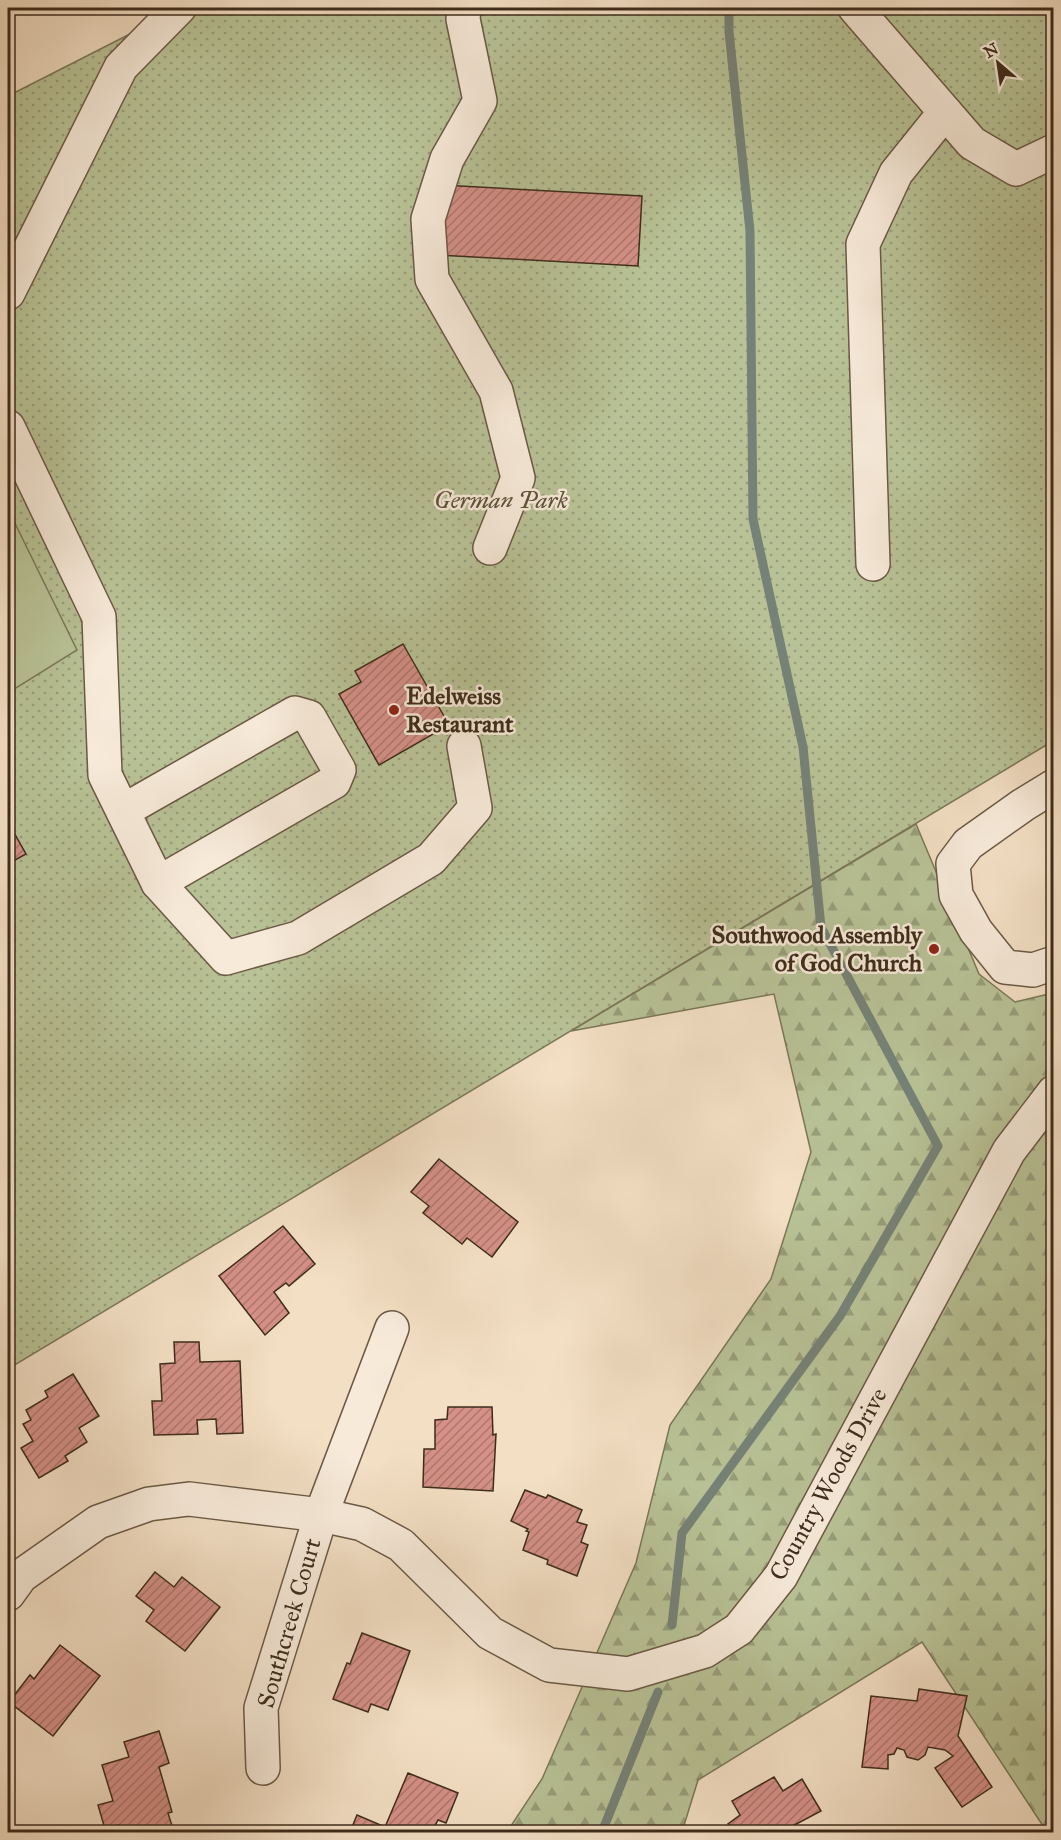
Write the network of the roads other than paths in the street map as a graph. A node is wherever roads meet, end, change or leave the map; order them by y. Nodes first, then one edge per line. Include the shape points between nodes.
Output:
1 (179, 8) edge
2 (464, 8) edge
3 (855, 8) edge
4 (945, 112) junction
5 (1053, 151) edge
6 (8, 292) edge
7 (8, 427) edge
8 (490, 548) dead end
9 (873, 564) dead end
10 (464, 746) dead end
11 (1053, 786) edge
12 (123, 811) junction
13 (158, 884) junction
14 (1053, 963) edge
15 (1053, 1092) edge
16 (392, 1328) dead end
17 (321, 1515) junction
18 (8, 1594) edge
19 (262, 1768) dead end

1 - 6 street via 121,67
2 - 8 street via 480,100 447,159 428,219 432,279 496,391 518,478
3 - 4 street
4 - 5 street via 972,143 1016,169
4 - 9 street via 896,172 863,244
7 - 12 street via 99,616 105,775
10 - 13 street via 475,808 431,859 298,938 226,958
11 - 14 street via 968,844 953,864 956,895 976,931 1005,967 1033,970
12 - 13 street
12 - 13 street via 295,713 309,717 339,770 334,782
15 - 17 street, Country Woods Drive via 1009,1151 781,1576 739,1629 705,1651 628,1674 549,1665 490,1633 401,1545 362,1524
16 - 17 street, Southcreek Court
17 - 18 street, Country Woods Drive via 189,1499 149,1504 98,1522 21,1576
17 - 19 street, Southcreek Court via 261,1708

